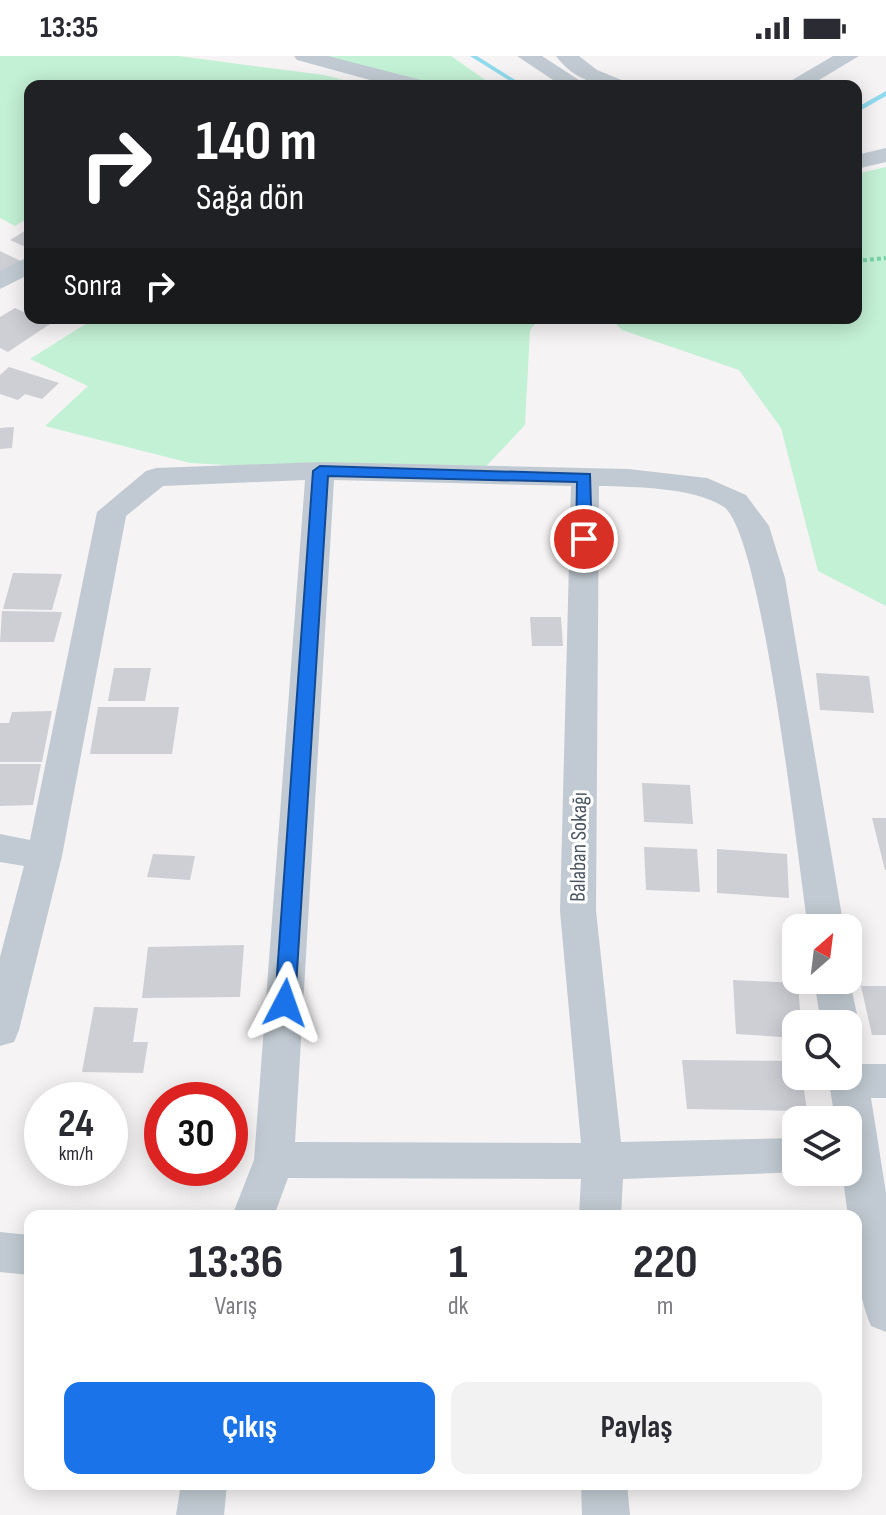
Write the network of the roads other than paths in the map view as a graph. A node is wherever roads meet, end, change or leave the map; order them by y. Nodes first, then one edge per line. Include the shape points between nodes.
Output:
1 (304, 56) edge
2 (527, 56) edge
3 (566, 56) edge
4 (849, 56) edge
5 (867, 56) edge
6 (394, 80) edge
7 (567, 80) edge
8 (601, 80) edge
9 (804, 80) edge
10 (824, 80) edge
11 (886, 155) edge
12 (862, 161) edge
13 (24, 267) edge
14 (0, 282) edge
15 (320, 471) junction
16 (585, 477) junction
17 (0, 848) edge
18 (44, 856) junction
19 (824, 914) edge
20 (0, 1030) edge
21 (782, 1156) edge
22 (274, 1160) junction
23 (603, 1161) junction
24 (861, 1186) edge
25 (255, 1210) edge
26 (600, 1210) edge
27 (0, 1252) edge
28 (24, 1254) edge
29 (886, 1311) edge
30 (203, 1490) edge
31 (604, 1490) edge
32 (200, 1515) edge
33 (606, 1515) edge

1 - 6 street
2 - 7 street
3 - 8 street
4 - 9 street
5 - 10 street
11 - 12 street
13 - 14 street
15 - 16 street
15 - 18 street via 156,477 112,512
15 - 22 street
16 - 19 street via 707,487 736,502 754,526 783,646
16 - 23 street, Balaban Sokağı via 578,911
17 - 18 street
18 - 20 street
21 - 23 street
22 - 23 street
22 - 25 street
23 - 26 street, Balaban Sokağı
24 - 29 street
27 - 28 street
30 - 32 street
31 - 33 street

